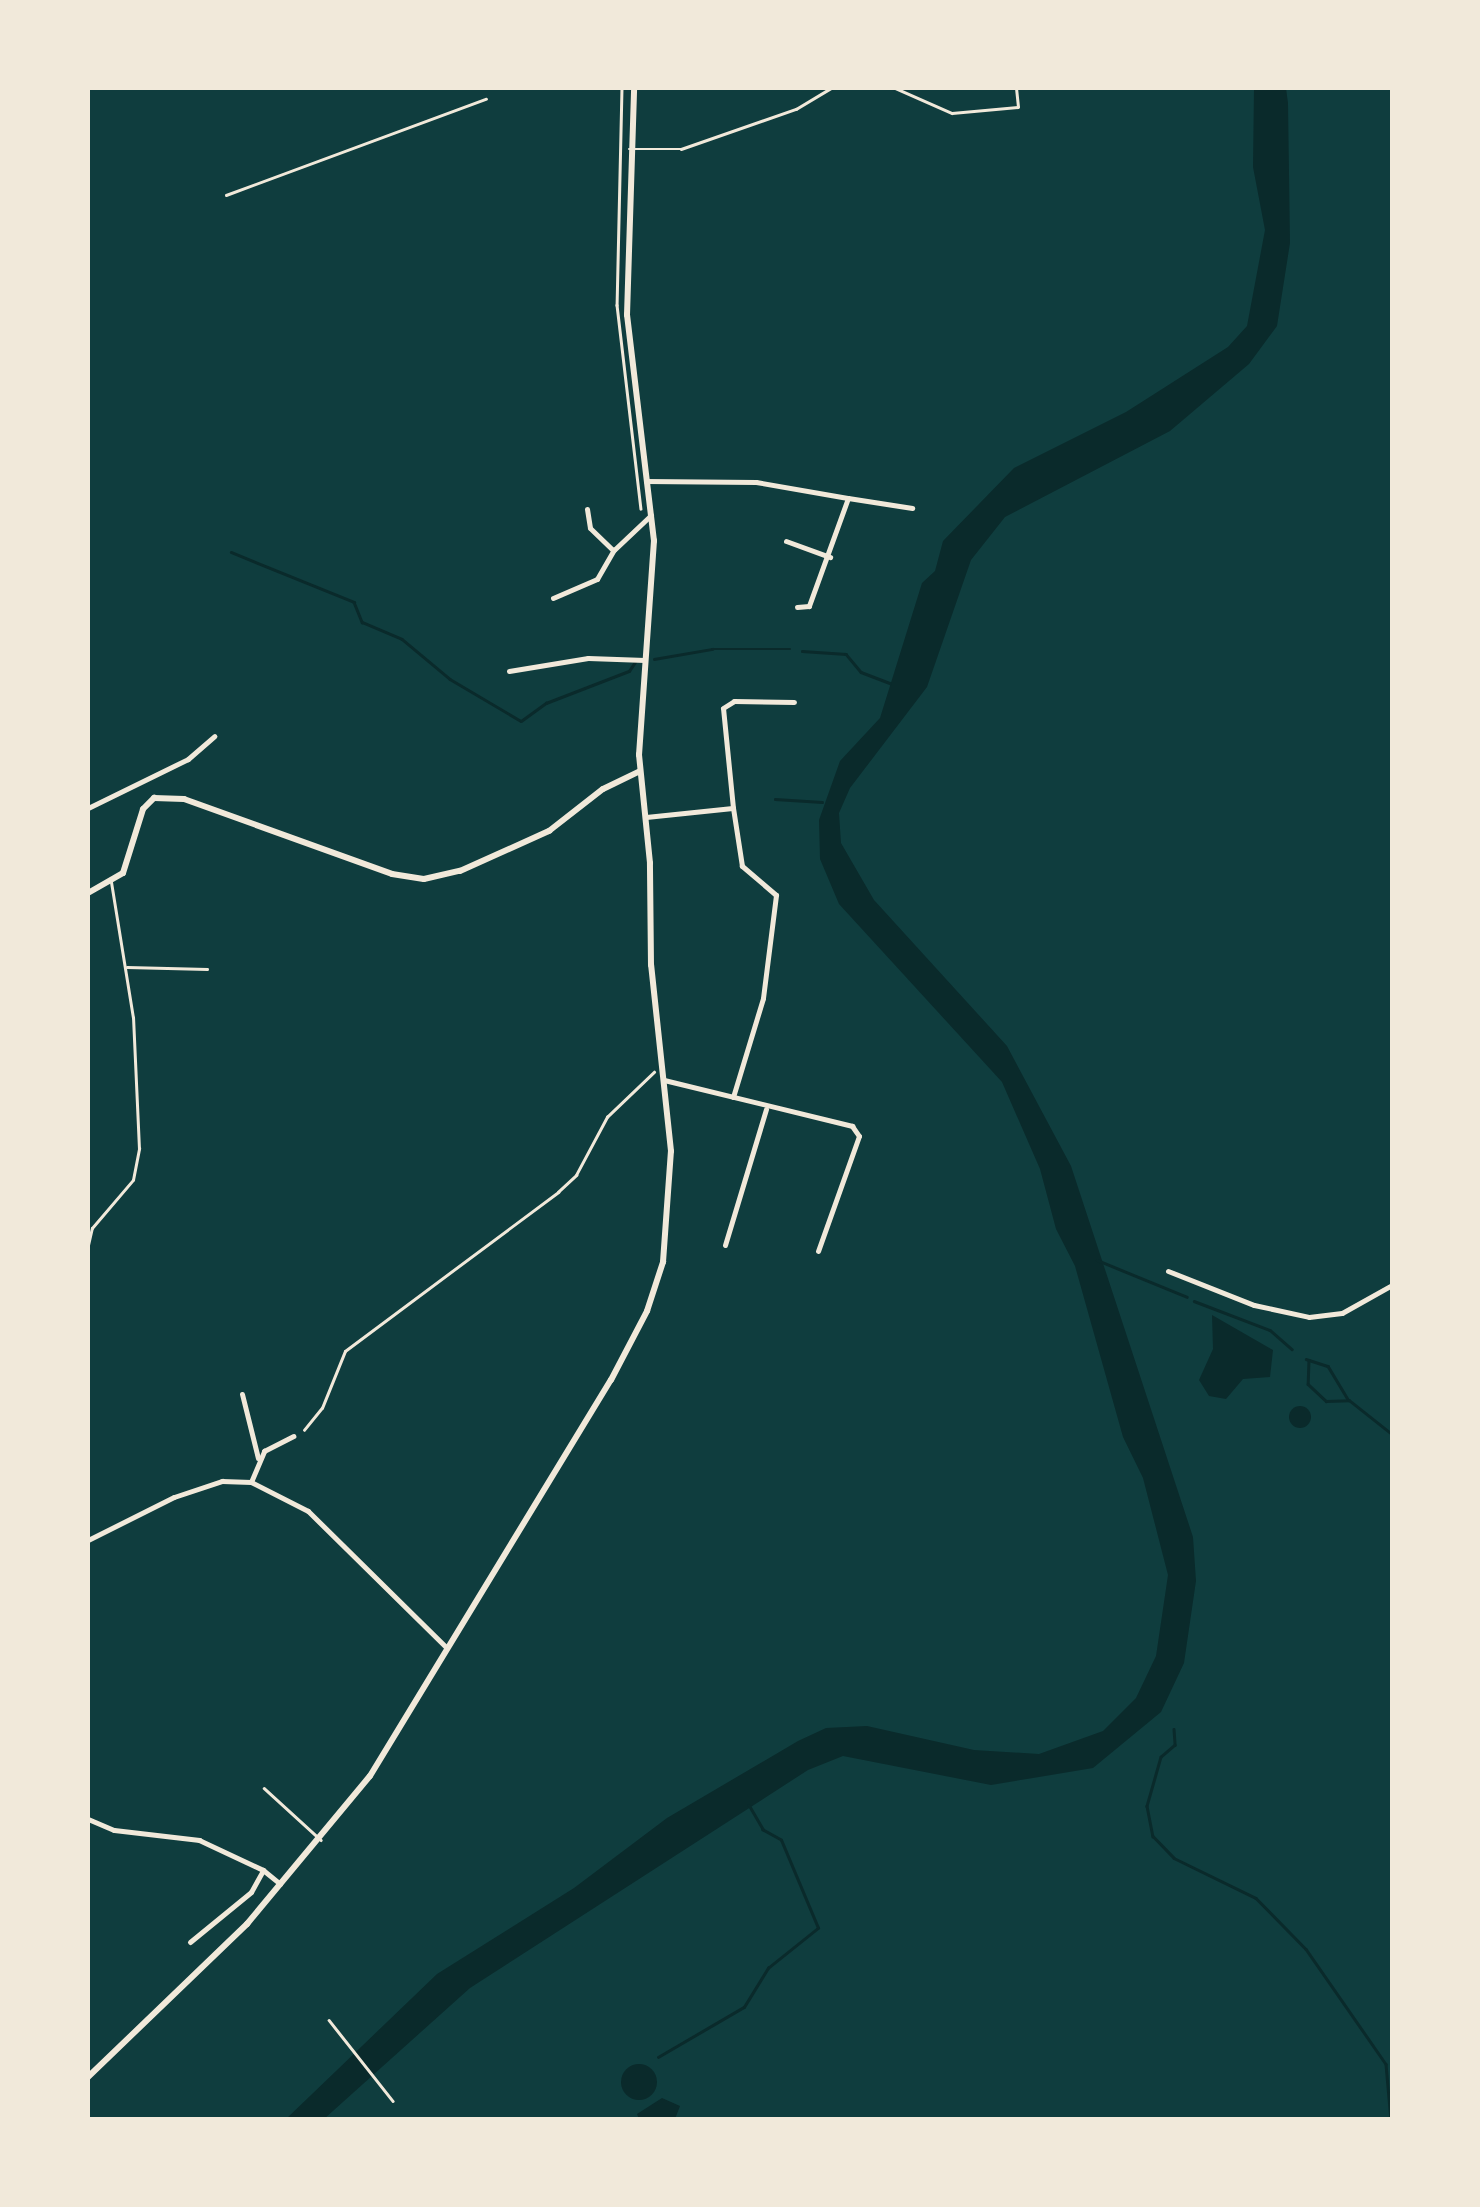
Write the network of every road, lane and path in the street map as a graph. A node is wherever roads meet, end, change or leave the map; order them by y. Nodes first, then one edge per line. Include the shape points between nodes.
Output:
1 (634, 88) edge
2 (831, 88) edge
3 (895, 88) edge
4 (1016, 88) edge
5 (486, 99) dead end
6 (629, 149) junction
7 (226, 195) dead end
8 (632, 435) dead end
9 (646, 481) junction
10 (848, 498) junction
11 (912, 508) dead end
12 (587, 509) dead end
13 (647, 516) junction
14 (786, 541) dead end
15 (614, 550) junction
16 (830, 557) junction
17 (554, 598) dead end
18 (797, 607) dead end
19 (645, 660) junction
20 (508, 671) dead end
21 (794, 702) dead end
22 (214, 736) dead end
23 (640, 771) junction
24 (88, 808) edge
25 (734, 808) junction
26 (646, 817) junction
27 (111, 881) junction
28 (88, 893) edge
29 (125, 967) junction
30 (207, 969) dead end
31 (664, 1080) junction
32 (659, 1088) dead end
33 (733, 1097) junction
34 (766, 1110) junction
35 (725, 1244) dead end
36 (88, 1245) edge
37 (818, 1250) dead end
38 (1168, 1271) dead end
39 (1392, 1285) edge
40 (242, 1394) dead end
41 (304, 1430) dead end
42 (293, 1436) dead end
43 (258, 1458) junction
44 (251, 1482) junction
45 (88, 1540) edge
46 (446, 1647) junction
47 (264, 1788) dead end
48 (88, 1819) edge
49 (91, 1826) edge
50 (321, 1840) junction
51 (263, 1870) junction
52 (282, 1886) junction
53 (190, 1942) dead end
54 (329, 2020) dead end
55 (88, 2077) edge
56 (393, 2102) dead end

1 - 6 main road
2 - 6 lane via 796,109 680,148
3 - 4 lane via 952,113 1018,107
5 - 7 path
6 - 9 main road via 627,315
8 - 13 path
9 - 10 street via 756,482
9 - 13 main road
10 - 11 street
10 - 16 street
12 - 15 street via 590,528
13 - 15 street
13 - 19 main road via 655,564
14 - 16 street
15 - 17 street via 597,578
16 - 18 street via 808,606
19 - 20 street via 588,658
19 - 23 main road
21 - 25 street via 734,702 724,708
22 - 24 street via 188,759
23 - 26 main road
23 - 27 main road via 603,789 550,831 460,871 424,879 392,874 184,798 154,798 143,809 128,864
25 - 26 street
25 - 33 street via 742,866 776,895 763,998
26 - 31 main road via 651,965
27 - 28 main road
27 - 29 lane
29 - 30 lane
29 - 36 lane via 140,1149 133,1180 92,1228
31 - 33 street
31 - 46 main road via 670,1213 647,1310
32 - 41 path via 656,1071 647,1073 607,1116 576,1175 548,1201 345,1351 322,1408
33 - 34 street
34 - 35 street
34 - 37 street via 852,1126 858,1136
38 - 39 street via 1254,1305 1310,1317 1342,1313
40 - 43 street
42 - 43 street
43 - 44 street
44 - 45 street via 222,1481 174,1497
44 - 46 street via 308,1511
46 - 50 main road via 370,1776
47 - 50 lane
48 - 49 street
49 - 51 street via 199,1840
50 - 52 main road
51 - 52 street
51 - 53 street via 251,1892
52 - 55 main road
54 - 56 path

